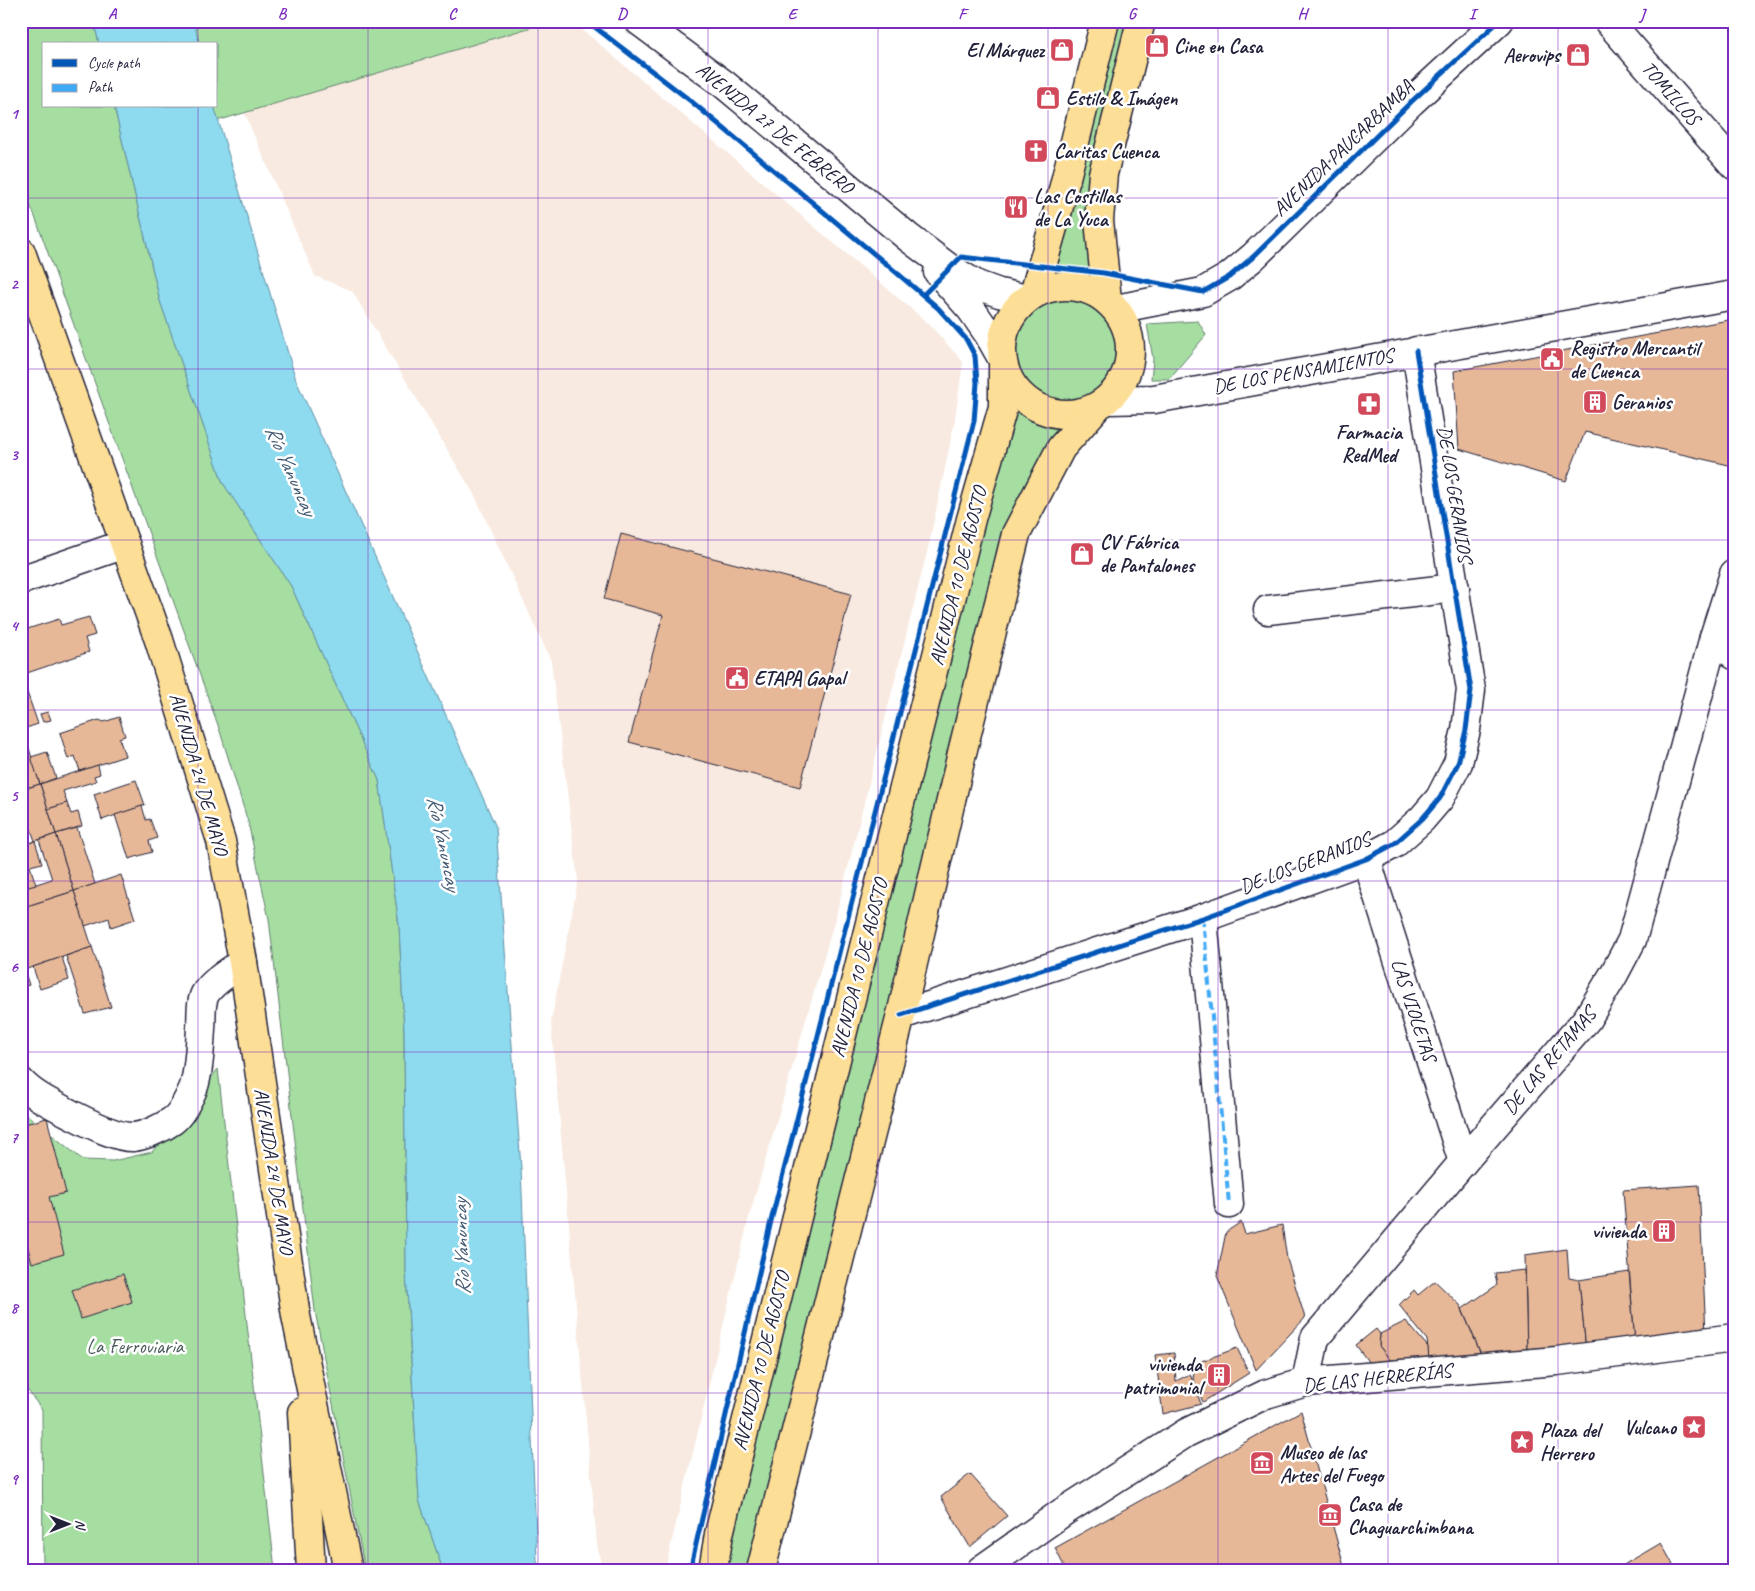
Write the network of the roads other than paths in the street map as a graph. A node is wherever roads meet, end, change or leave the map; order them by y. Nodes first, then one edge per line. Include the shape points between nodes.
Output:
1 (639, 21) edge
2 (1105, 21) edge
3 (1141, 21) edge
4 (1499, 21) edge
5 (1608, 21) edge
6 (1734, 165) edge
7 (909, 238) junction
8 (21, 252) edge
9 (1734, 295) edge
10 (1031, 297) junction
11 (1112, 305) junction
12 (1416, 351) junction
13 (1003, 363) junction
14 (1102, 404) junction
15 (125, 544) junction
16 (1734, 574) edge
17 (21, 580) edge
18 (1455, 588) junction
19 (1268, 610) dead end
20 (1724, 646) edge
21 (1366, 859) junction
22 (1203, 918) junction
23 (243, 962) junction
24 (901, 1015) junction
25 (21, 1082) edge
26 (1463, 1162) junction
27 (1229, 1204) dead end
28 (296, 1316) junction
29 (1734, 1338) edge
30 (1306, 1382) junction
31 (311, 1570) edge
32 (348, 1570) edge
33 (713, 1570) edge
34 (761, 1570) edge
35 (981, 1570) edge

1 - 7 street, AVENIDA 27 DE FEBRERO via 725,85
2 - 10 main road via 1060,200
3 - 11 main road via 1103,174 1099,220
4 - 11 street, AVENIDA PAUCARBAMBA via 1229,277 1203,292
5 - 6 street, TOMILLOS
7 - 10 street, AVENIDA 27 DE FEBRERO via 977,285 999,293
7 - 13 street, AVENIDA 27 DE FEBRERO via 971,309
8 - 15 main road, AVENIDA 24 DE MAYO
9 - 12 street, DE LOS PENSAMIENTOS
10 - 11 main road via 1046,289 1072,286 1096,293
10 - 13 main road via 1013,313 1006,326 1002,339
11 - 14 main road via 1124,322 1131,349 1125,377 1118,390
12 - 14 street, DE LOS PENSAMIENTOS via 1154,399
12 - 18 street, DE LOS GERANIOS
13 - 14 main road via 1012,385 1024,400 1040,410 1058,415 1078,414
13 - 33 main road, AVENIDA 10 DE AGOSTO via 1003,407 971,519 842,1032 719,1534
14 - 24 main road via 1061,448 1016,534
15 - 17 street
15 - 23 main road, AVENIDA 24 DE MAYO via 160,640 221,841
16 - 20 street, DE LAS RETAMAS
18 - 19 street
18 - 21 street, DE LOS GERANIOS via 1471,690 1458,763 1440,798 1422,819 1394,844
20 - 26 street, DE LAS RETAMAS via 1632,940 1587,1020
21 - 22 street, DE LOS GERANIOS
21 - 26 street, LAS VIOLETAS
22 - 24 street, DE LOS GERANIOS
22 - 27 street
23 - 25 street via 205,994 196,1079 178,1116 172,1121 132,1137 100,1128 44,1100
23 - 28 main road, AVENIDA 24 DE MAYO
24 - 34 main road
26 - 30 street, DE LAS RETAMAS via 1316,1338
28 - 31 main road, AVENIDA 24 DE MAYO
28 - 32 main road, AVENIDA 24 DE MAYO
29 - 30 street, DE LAS HERRERÍAS via 1557,1361
30 - 35 street, DE LAS HERRERÍAS via 1266,1394 1186,1433 1062,1512

